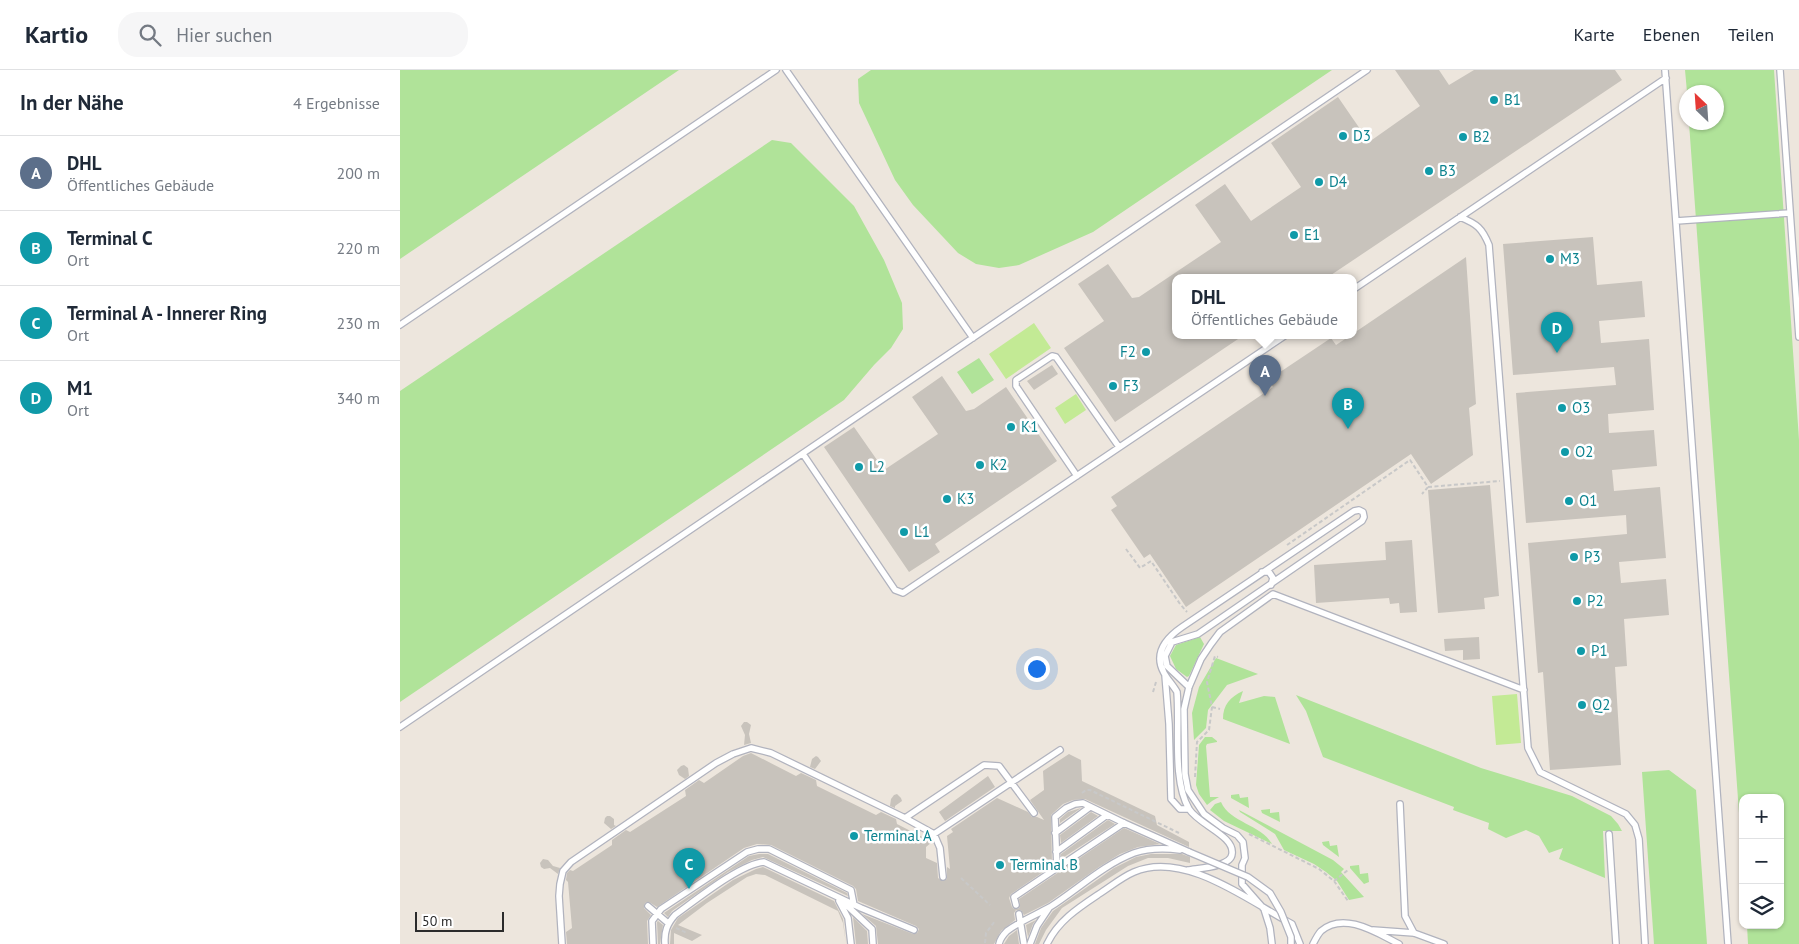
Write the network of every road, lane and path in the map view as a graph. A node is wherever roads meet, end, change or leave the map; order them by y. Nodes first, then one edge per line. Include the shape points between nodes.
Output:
1 (776, 70) edge
2 (786, 70) edge
3 (1367, 70) edge
4 (1665, 70) edge
5 (1780, 70) edge
6 (1666, 78) junction
7 (1790, 214) junction
8 (1460, 217) junction
9 (1676, 221) junction
10 (1357, 287) edge
11 (400, 325) edge
12 (1799, 337) edge
13 (973, 338) junction
14 (1280, 339) edge
15 (1119, 448) junction
16 (803, 454) junction
17 (1077, 476) junction
18 (1507, 480) junction
19 (1428, 487) junction
20 (1422, 494) dead end
21 (1284, 547) dead end
22 (1126, 549) dead end
23 (1262, 572) junction
24 (1272, 585) junction
25 (1194, 607) dead end
26 (1218, 657) dead end
27 (1165, 675) junction
28 (1189, 687) junction
29 (1524, 690) junction
30 (1212, 707) junction
31 (1220, 710) dead end
32 (400, 727) edge
33 (1060, 750) dead end
34 (1195, 777) dead end
35 (1012, 783) junction
36 (1090, 790) dead end
37 (1400, 804) dead end
38 (1090, 807) junction
39 (1189, 809) junction
40 (1034, 813) dead end
41 (1107, 816) junction
42 (905, 818) junction
43 (1124, 823) junction
44 (1055, 833) junction
45 (1179, 833) dead end
46 (1247, 833) dead end
47 (934, 834) junction
48 (1609, 834) dead end
49 (1056, 852) junction
50 (1189, 852) junction
51 (1057, 868) junction
52 (1188, 870) junction
53 (1348, 870) dead end
54 (943, 877) dead end
55 (961, 878) dead end
56 (1334, 880) junction
57 (837, 897) junction
58 (1348, 901) dead end
59 (854, 905) junction
60 (990, 905) dead end
61 (1016, 905) dead end
62 (648, 906) dead end
63 (1050, 907) junction
64 (1264, 909) junction
65 (1019, 914) dead end
66 (994, 921) dead end
67 (1022, 922) junction
68 (668, 923) junction
69 (676, 928) dead end
70 (1369, 929) junction
71 (914, 930) dead end
72 (687, 933) dead end
73 (1414, 933) junction
74 (984, 942) dead end
75 (562, 944) edge
76 (653, 944) edge
77 (665, 944) edge
78 (851, 944) edge
79 (873, 944) edge
80 (999, 944) edge
81 (1024, 944) edge
82 (1030, 944) edge
83 (1047, 944) edge
84 (1272, 944) edge
85 (1291, 944) edge
86 (1300, 944) edge
87 (1313, 944) edge
88 (1399, 944) edge
89 (1444, 944) edge
90 (1616, 944) edge
91 (1645, 944) edge
92 (1728, 944) edge

1 - 11 lane
2 - 13 lane
3 - 13 lane
4 - 6 lane
5 - 7 lane
6 - 8 lane
6 - 9 lane
7 - 9 lane
7 - 12 lane
8 - 10 lane
8 - 18 lane via 1475,223 1489,244
9 - 92 lane
13 - 16 lane
14 - 15 lane
15 - 17 lane
15 - 17 lane via 1056,357 1052,356 1016,380 1016,386
16 - 17 lane via 895,590 903,593
16 - 32 lane
18 - 19 path
18 - 29 lane
19 - 20 path
19 - 21 path via 1410,460
22 - 25 path via 1140,568 1151,561 1186,612
23 - 24 lane via 1269,572 1273,578
23 - 24 lane via 1354,511 1363,512 1362,521
23 - 27 lane via 1171,635 1163,644 1160,657
24 - 28 lane via 1198,634 1172,642 1165,656 1167,666
26 - 30 path via 1215,656 1207,682
27 - 39 lane via 1177,692 1180,788
27 - 39 lane via 1171,799 1180,809
28 - 29 lane via 1201,659 1220,632 1273,594
28 - 64 lane via 1184,709 1188,790 1204,814 1238,835 1243,842 1242,884
29 - 91 lane via 1528,748 1540,772 1626,814 1635,825 1639,839
30 - 31 path
30 - 34 path via 1209,730 1197,742
33 - 35 lane
35 - 40 lane
35 - 42 lane via 999,766 984,765
35 - 47 lane
36 - 45 path
37 - 73 lane via 1405,916
38 - 41 lane
38 - 44 lane
38 - 44 lane via 1083,803 1075,804 1058,813
39 - 52 lane via 1198,820 1225,837 1233,853 1225,864
41 - 43 lane
41 - 49 lane
42 - 47 lane
42 - 75 lane via 771,752 752,748 733,754 571,862 562,872 559,896
43 - 50 lane
43 - 51 lane
44 - 49 lane
46 - 56 path
47 - 54 lane via 940,848
48 - 90 lane
49 - 51 lane
50 - 63 lane via 1165,848 1136,853
50 - 85 lane, bridge via 1248,877 1270,893 1281,912
51 - 61 lane via 1014,897
52 - 64 lane via 1236,891
52 - 83 lane via 1159,866 1134,872 1069,915
53 - 56 path
55 - 60 path
56 - 58 path
57 - 59 lane
57 - 68 lane via 777,867 757,863 741,870
57 - 78 lane via 848,918
57 - 79 lane via 872,929
59 - 71 lane
59 - 76 lane via 851,890 769,850 758,849 747,852 661,909 652,921
62 - 68 lane
63 - 67 lane
63 - 82 lane
64 - 84 lane
64 - 86 lane via 1292,924
65 - 67 lane
66 - 74 path
67 - 80 lane via 1003,936
67 - 81 lane
68 - 77 lane
69 - 72 path
70 - 73 lane
70 - 87 lane via 1337,922 1320,932
70 - 88 lane
73 - 89 lane

